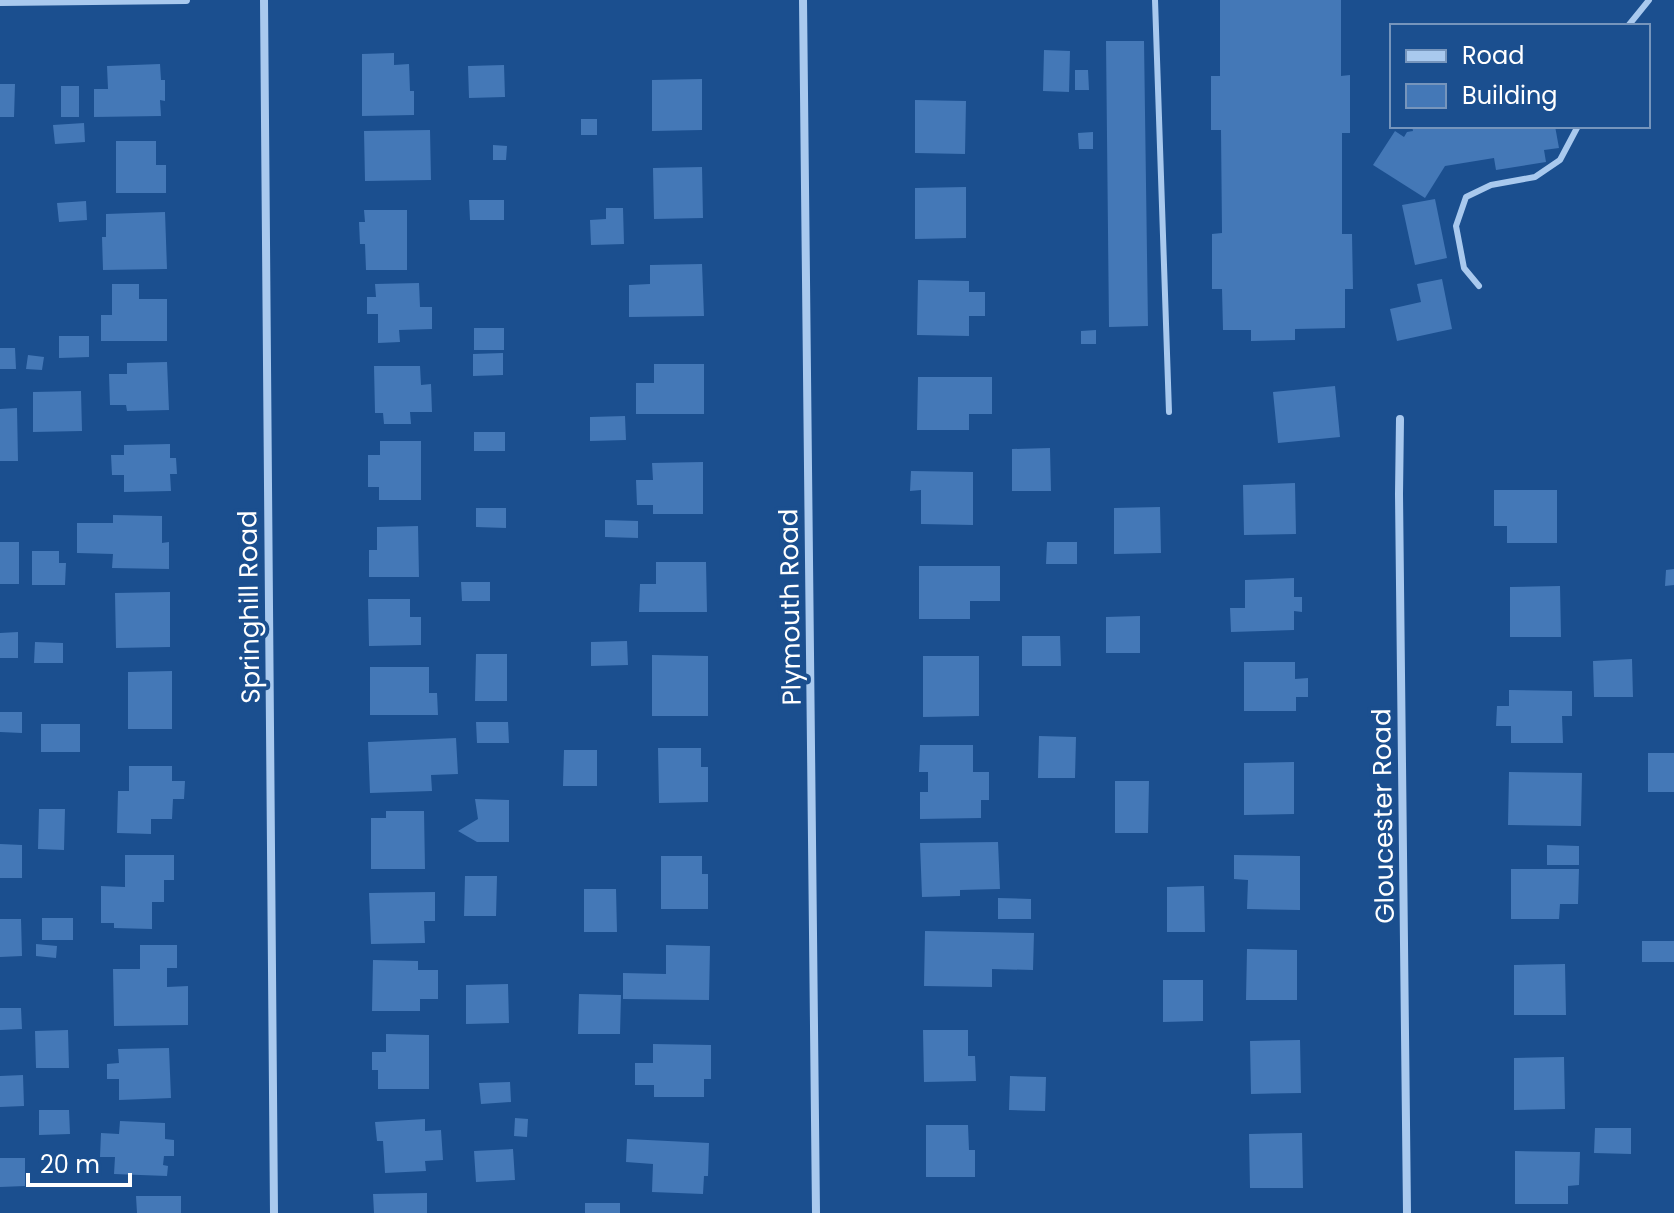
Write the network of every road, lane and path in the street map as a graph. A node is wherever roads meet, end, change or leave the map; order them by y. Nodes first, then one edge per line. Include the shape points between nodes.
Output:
1 (186, 0) edge
2 (264, 0) edge
3 (803, 0) edge
4 (1155, 0) edge
5 (1649, 0) edge
6 (0, 2) edge
7 (1630, 24) edge
8 (1577, 128) edge
9 (1479, 286) dead end
10 (1169, 412) dead end
11 (1400, 419) dead end
12 (274, 1213) edge
13 (816, 1213) edge
14 (1407, 1213) edge

1 - 6 street
2 - 12 street, Springhill Road
3 - 13 street, Plymouth Road
4 - 10 lane
5 - 7 lane
8 - 9 lane via 1560,160 1535,177 1491,185 1466,197 1456,226 1464,268
11 - 14 street, Gloucester Road

